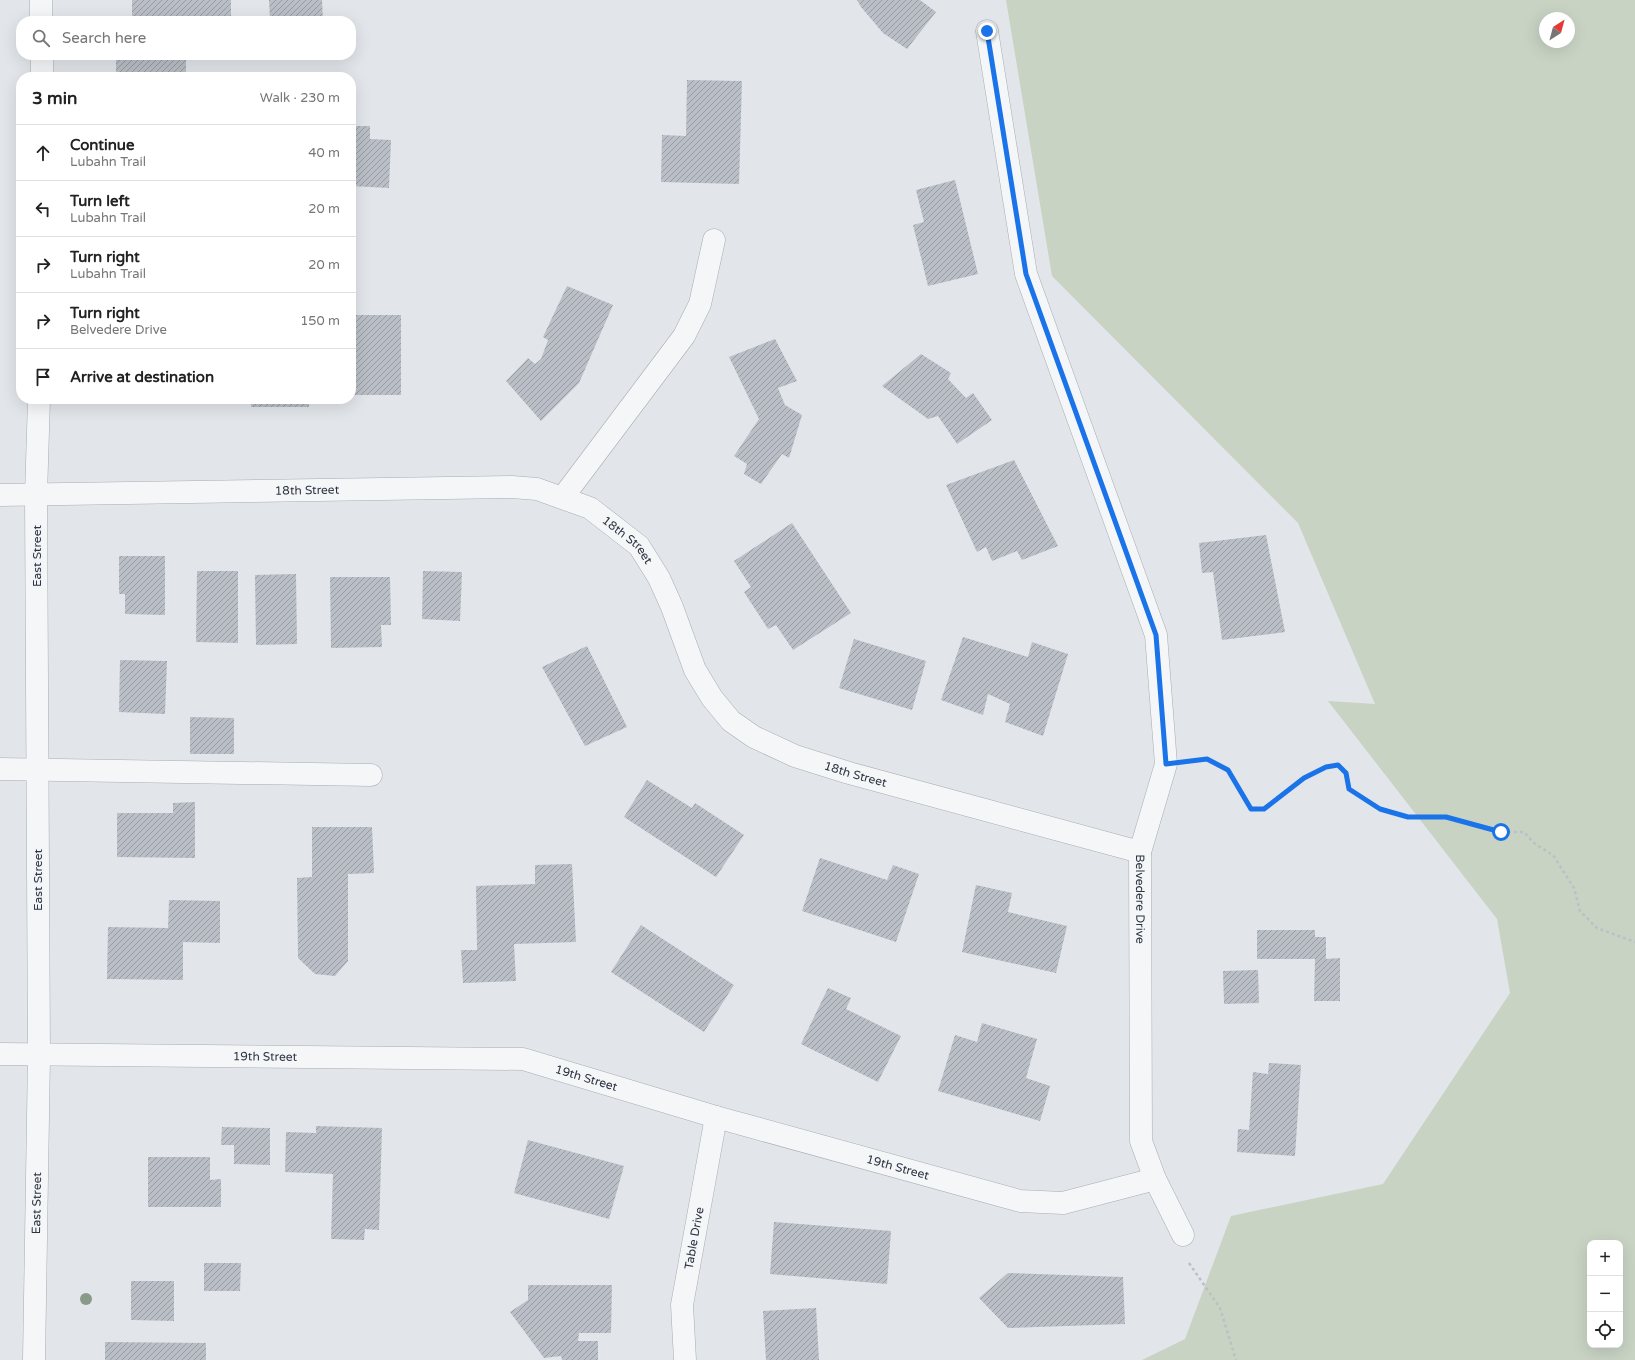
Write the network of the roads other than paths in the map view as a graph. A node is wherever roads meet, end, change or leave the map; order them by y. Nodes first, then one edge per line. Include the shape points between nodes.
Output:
1 (41, 0) edge
2 (41, 16) edge
3 (987, 31) dead end
4 (42, 60) edge
5 (42, 72) edge
6 (714, 240) dead end
7 (39, 404) edge
8 (0, 495) edge
9 (36, 495) junction
10 (563, 497) junction
11 (0, 769) edge
12 (37, 770) junction
13 (371, 775) dead end
14 (1140, 852) junction
15 (0, 1054) edge
16 (39, 1056) junction
17 (716, 1117) junction
18 (1155, 1179) junction
19 (1183, 1235) road end
20 (34, 1360) edge
21 (685, 1360) edge

1 - 2 street
3 - 14 street, Belvedere Drive via 1026,274 1156,635 1166,764
4 - 5 street
6 - 10 street via 700,304 684,336
7 - 9 street, East Street
8 - 9 street, 18th Street
9 - 10 street, 18th Street via 512,487 536,489
9 - 12 street, East Street
10 - 14 street, 18th Street via 590,508 639,546 659,578 695,670 712,698 731,721 754,737 795,756 849,773
11 - 12 street
12 - 13 street
12 - 16 street, East Street
14 - 18 street, Belvedere Drive via 1141,1140
15 - 16 street, 19th Street
16 - 17 street, 19th Street via 523,1059
16 - 20 street, East Street
17 - 18 street, 19th Street via 1020,1201 1063,1203
17 - 21 street, Table Drive via 682,1304
18 - 19 street, Belvedere Drive

